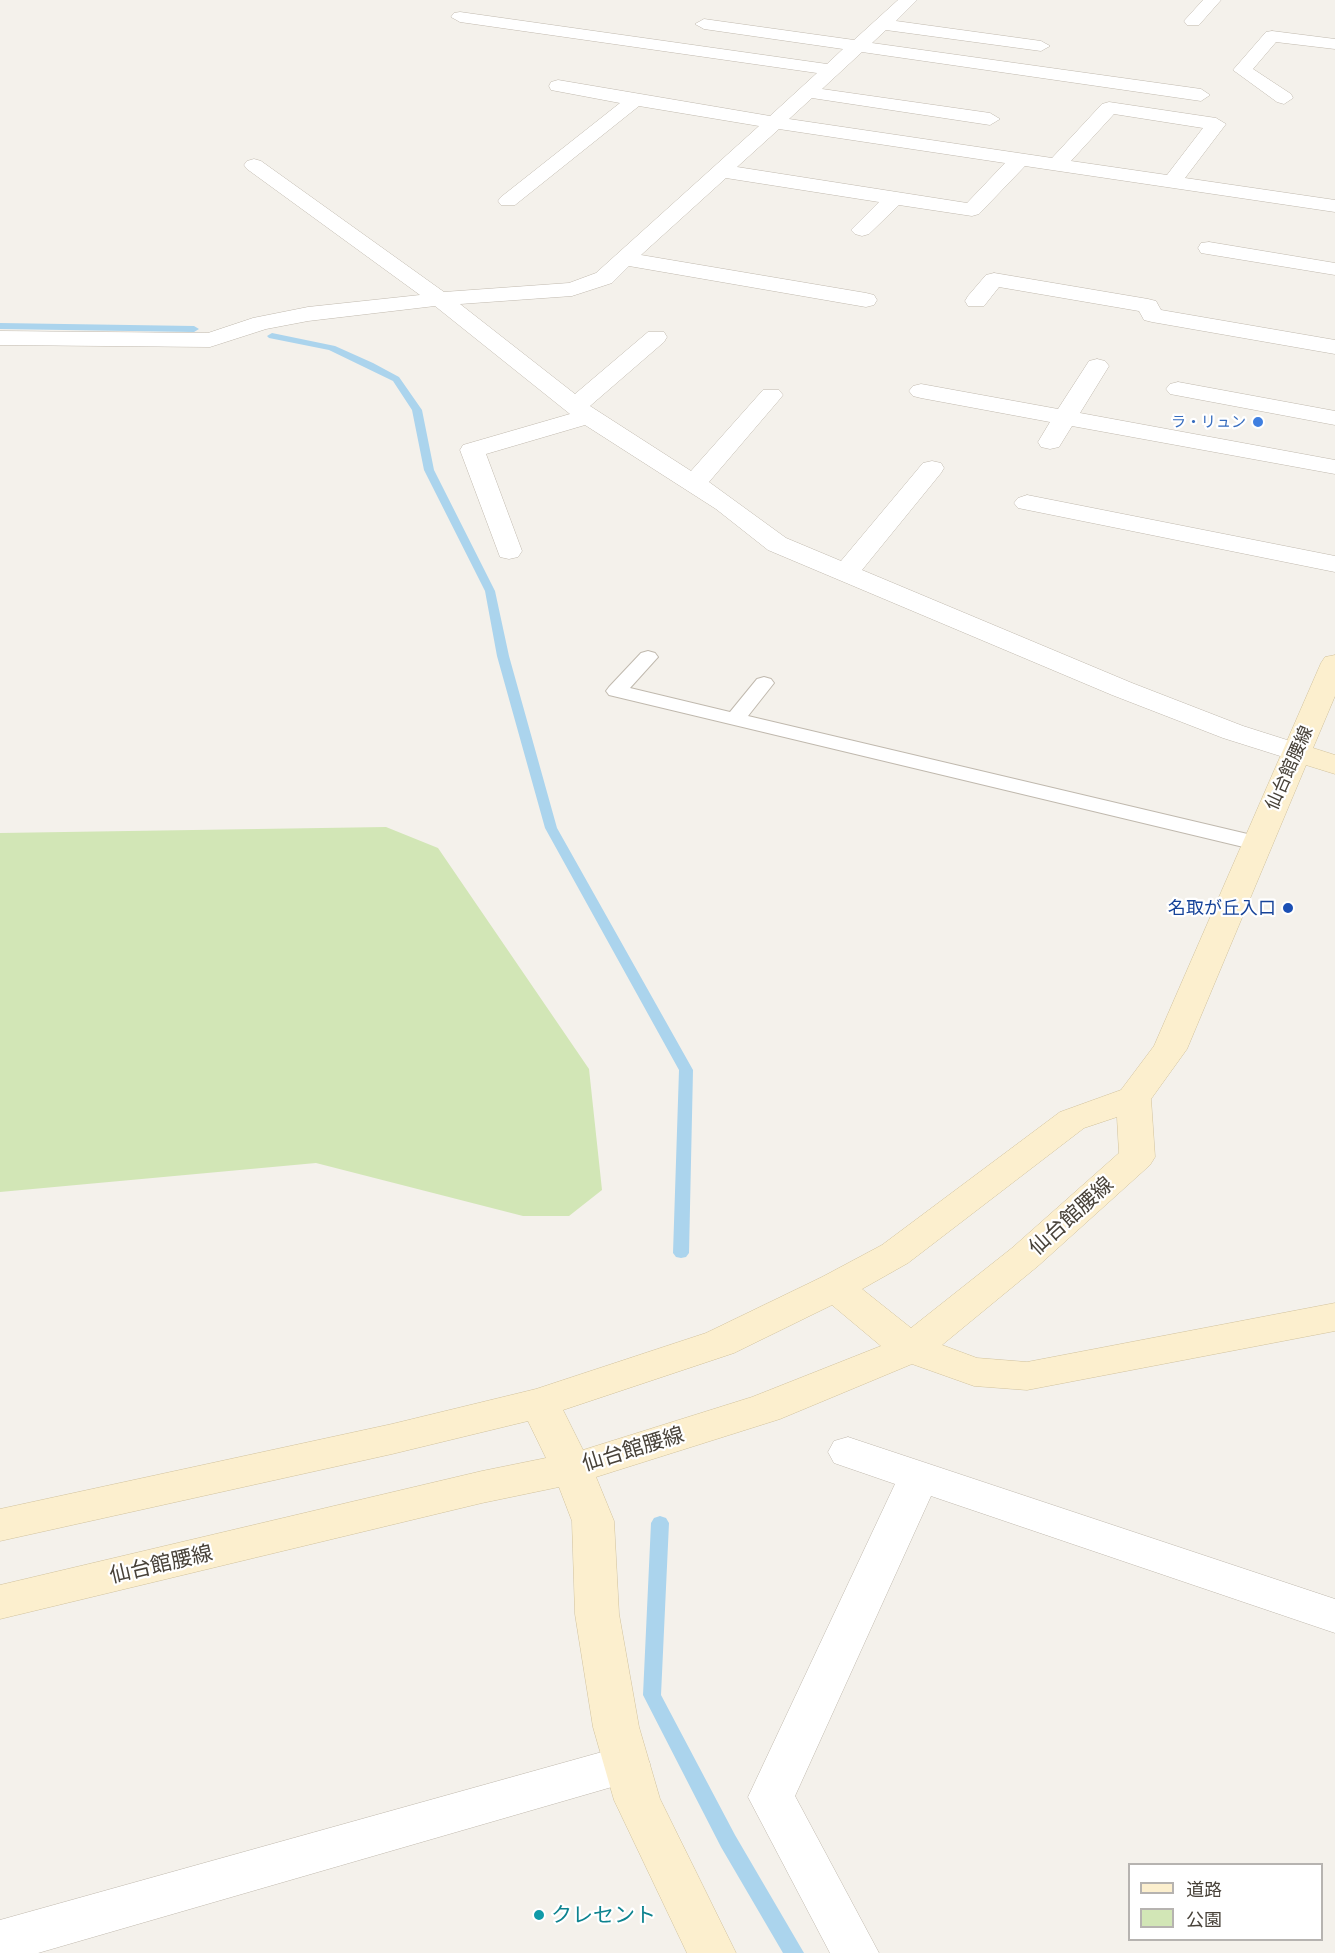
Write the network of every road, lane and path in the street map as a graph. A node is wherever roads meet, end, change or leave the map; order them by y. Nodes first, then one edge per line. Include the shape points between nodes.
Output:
1 (908, 0) edge
2 (1212, 0) edge
3 (460, 17) dead end
4 (1193, 21) dead end
5 (704, 24) dead end
6 (882, 24) junction
7 (1335, 44) edge
8 (857, 46) junction
9 (1041, 46) dead end
10 (831, 70) junction
11 (558, 86) dead end
12 (807, 92) junction
13 (1201, 95) dead end
14 (1284, 98) dead end
15 (635, 100) junction
16 (990, 119) dead end
17 (776, 122) junction
18 (1021, 158) junction
19 (1058, 163) junction
20 (254, 165) dead end
21 (722, 171) junction
22 (1173, 180) junction
23 (894, 198) junction
24 (508, 201) dead end
25 (1335, 206) edge
26 (862, 230) dead end
27 (1209, 248) dead end
28 (624, 259) junction
29 (1335, 268) edge
30 (441, 300) junction
31 (866, 300) dead end
32 (976, 301) dead end
33 (0, 338) edge
34 (656, 338) dead end
35 (1335, 347) edge
36 (1097, 366) dead end
37 (1178, 389) dead end
38 (921, 391) dead end
39 (771, 394) dead end
40 (582, 411) junction
41 (1067, 418) junction
42 (1335, 418) edge
43 (1050, 442) dead end
44 (1335, 467) edge
45 (932, 468) dead end
46 (694, 484) junction
47 (1027, 503) dead end
48 (509, 551) dead end
49 (1335, 564) edge
50 (846, 572) junction
51 (648, 657) dead end
52 (1335, 663) edge
53 (764, 682) dead end
54 (735, 719) junction
55 (1296, 752) junction
56 (1335, 754) edge
57 (1335, 765) edge
58 (1256, 843) junction
59 (1133, 1098) junction
60 (835, 1287) junction
61 (1335, 1317) edge
62 (911, 1349) junction
63 (539, 1404) junction
64 (848, 1452) dead end
65 (572, 1469) junction
66 (919, 1476) junction
67 (0, 1526) edge
68 (0, 1602) edge
69 (1335, 1616) edge
70 (627, 1764) junction
71 (0, 1942) edge
72 (712, 1953) edge
73 (855, 1953) edge

1 - 6 street
2 - 4 street
3 - 10 street
5 - 8 street
6 - 8 street
6 - 9 street
7 - 14 street via 1272,36 1242,70
8 - 10 street
8 - 13 street
10 - 12 street
11 - 15 street
12 - 16 street
12 - 17 street
15 - 17 street
15 - 24 street
17 - 18 street
17 - 21 street
18 - 19 street
18 - 23 street via 972,210
19 - 22 street
19 - 22 street via 1109,108 1216,124
20 - 30 street
21 - 23 street
21 - 28 street
22 - 25 street
23 - 26 street
27 - 29 street
28 - 30 street via 604,278 572,289
28 - 31 street
30 - 33 street via 308,314 261,323 210,340
30 - 40 street
32 - 35 street via 994,280 1148,306 1152,315
34 - 40 street
36 - 41 street
37 - 42 street
38 - 41 street
39 - 46 street
40 - 46 street
40 - 48 street via 472,450
41 - 43 street
41 - 44 street
45 - 50 street
46 - 50 street via 777,544
47 - 49 street
50 - 55 street via 1122,689
51 - 54 lane via 616,691
52 - 55 main road, 仙台館腰線
53 - 54 lane
54 - 58 lane
55 - 56 main road
55 - 57 main road
55 - 58 main road, 仙台館腰線
58 - 59 main road, 仙台館腰線 via 1170,1049
59 - 60 main road via 1072,1120 895,1254
59 - 62 main road, 仙台館腰線 via 1137,1157 1025,1257
60 - 62 main road
60 - 63 main road via 720,1343
61 - 62 main road via 1027,1376 974,1372
62 - 65 main road, 仙台館腰線 via 766,1408
63 - 65 main road
63 - 67 main road
64 - 66 street
65 - 68 main road, 仙台館腰線
65 - 70 main road via 593,1521 597,1614 616,1727
66 - 69 street
66 - 73 street via 771,1797
70 - 71 street
70 - 72 main road via 637,1800

